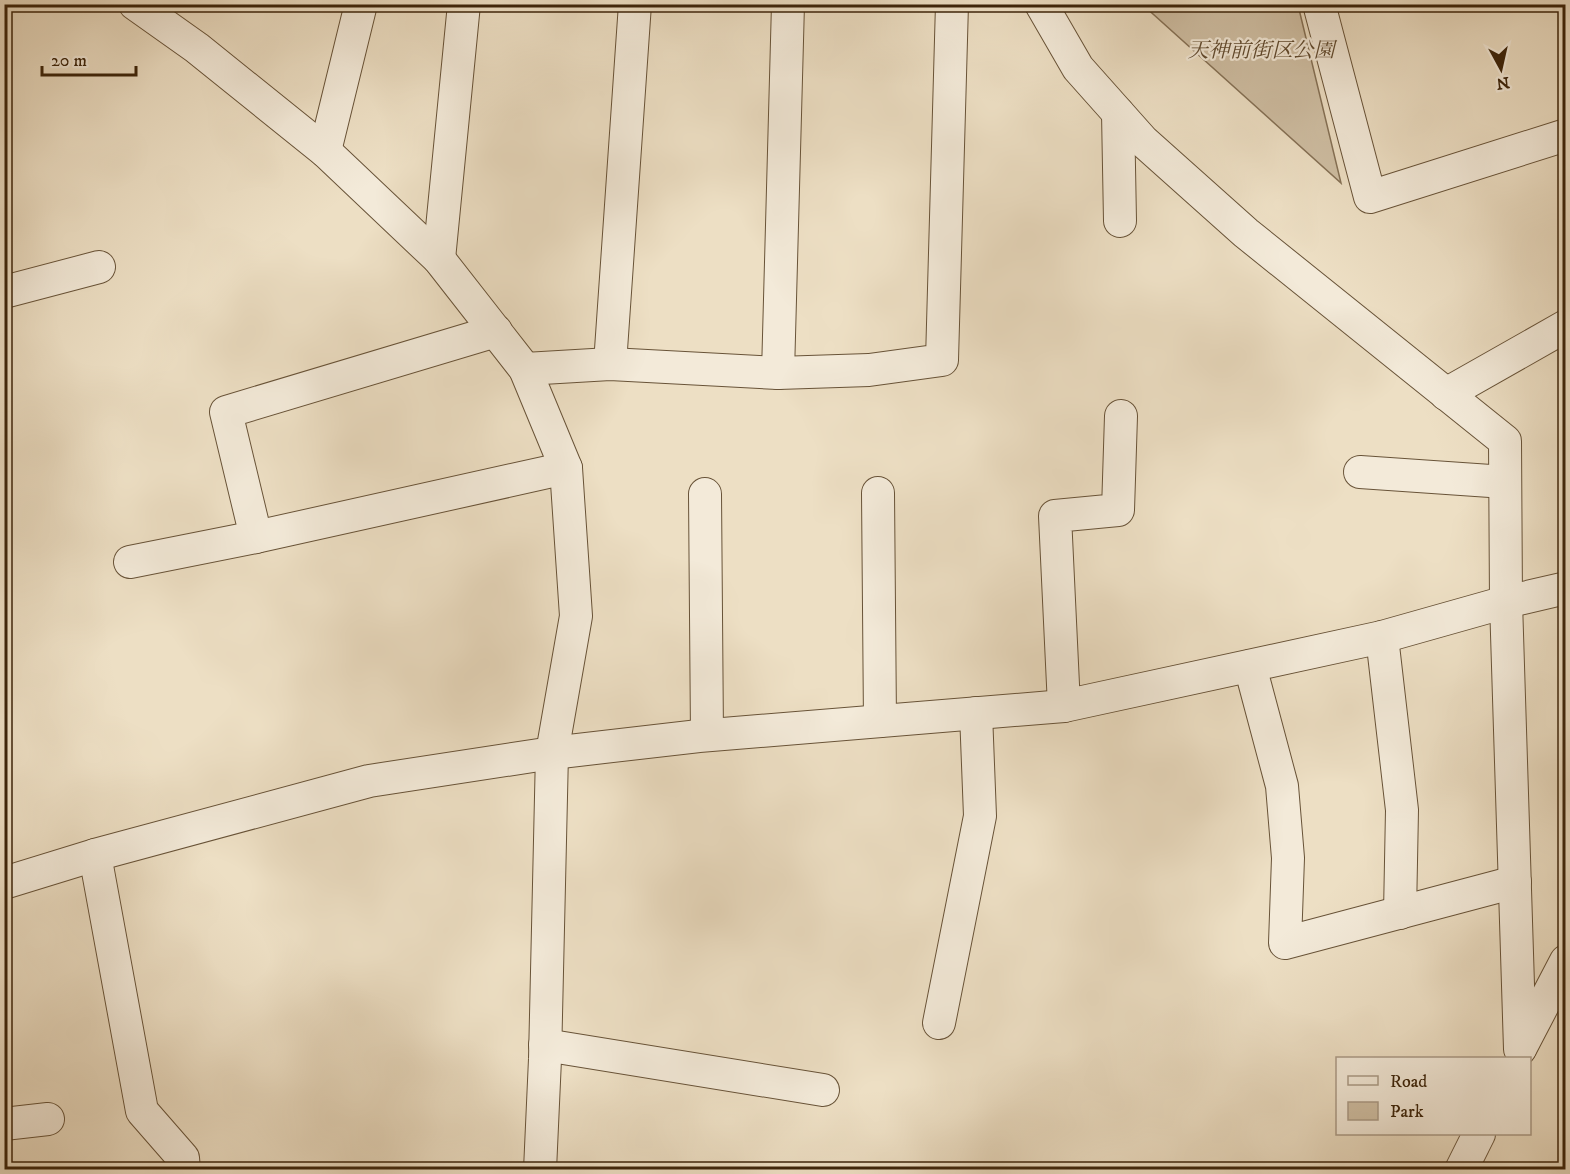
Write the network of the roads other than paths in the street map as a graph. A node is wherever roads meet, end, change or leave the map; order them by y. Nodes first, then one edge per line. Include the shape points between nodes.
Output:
1 (135, 4) edge
2 (362, 4) edge
3 (464, 4) edge
4 (635, 4) edge
5 (788, 4) edge
6 (952, 4) edge
7 (1041, 4) edge
8 (1319, 4) edge
9 (1118, 113) junction
10 (1566, 135) edge
11 (325, 151) junction
12 (1120, 222) dead end
13 (439, 259) junction
14 (99, 267) dead end
15 (4, 292) edge
16 (1566, 326) edge
17 (496, 331) junction
18 (610, 364) junction
19 (525, 369) junction
20 (778, 373) junction
21 (1446, 394) junction
22 (1120, 416) dead end
23 (566, 468) junction
24 (1360, 472) dead end
25 (1506, 482) junction
26 (878, 492) dead end
27 (705, 494) dead end
28 (256, 537) junction
29 (130, 562) dead end
30 (1566, 588) edge
31 (1506, 602) junction
32 (1382, 637) junction
33 (1250, 666) junction
34 (1064, 706) junction
35 (976, 713) junction
36 (880, 721) junction
37 (707, 735) junction
38 (552, 753) junction
39 (95, 855) junction
40 (1515, 882) junction
41 (4, 883) edge
42 (1400, 913) junction
43 (1566, 962) edge
44 (939, 1023) dead end
45 (545, 1045) junction
46 (1518, 1054) edge
47 (824, 1090) dead end
48 (48, 1119) dead end
49 (4, 1124) edge
50 (1478, 1135) edge
51 (184, 1170) edge
52 (540, 1170) edge
53 (1461, 1170) edge

1 - 11 street via 197,48
2 - 11 street
3 - 13 street
4 - 18 street
5 - 20 street
6 - 20 street via 942,360 869,370
7 - 9 street via 1078,68
8 - 10 street via 1370,197
9 - 12 street
9 - 21 street via 1143,141 1246,233
11 - 13 street
13 - 17 street
14 - 15 street
16 - 21 street
17 - 19 street
17 - 28 street via 226,412
18 - 19 street
18 - 20 street
19 - 23 street
21 - 25 street via 1506,441
22 - 34 street via 1118,510 1055,516
23 - 28 street
23 - 38 street via 576,616
24 - 25 street
25 - 31 street
26 - 36 street
27 - 37 street
28 - 29 street
30 - 31 street
31 - 32 street
31 - 40 street
32 - 33 street
32 - 42 street via 1402,810
33 - 34 street
33 - 42 street via 1282,786 1288,858 1285,943
34 - 35 street
35 - 36 street
35 - 44 street via 980,816
36 - 37 street
37 - 38 street
38 - 39 street via 369,781
38 - 45 street
39 - 41 street
39 - 51 street via 142,1111 183,1158
40 - 42 street
40 - 46 street
43 - 46 street
45 - 47 street
45 - 52 street
48 - 49 street
50 - 53 street

